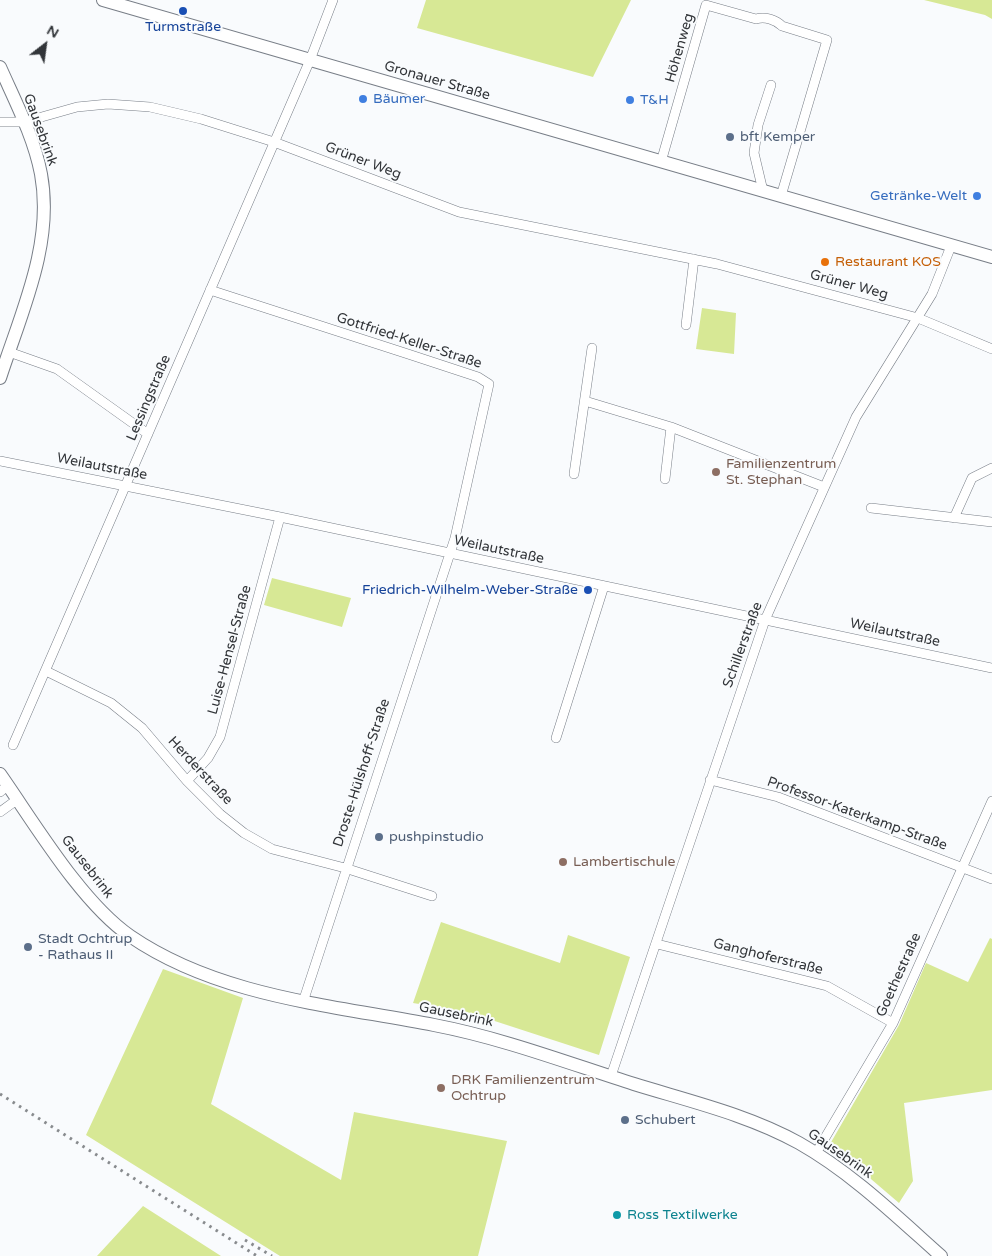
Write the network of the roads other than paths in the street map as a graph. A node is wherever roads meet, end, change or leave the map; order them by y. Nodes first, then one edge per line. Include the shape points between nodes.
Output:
1 (103, 0) edge
2 (332, 0) edge
3 (310, 60) junction
4 (0, 67) edge
5 (771, 85) dead end
6 (0, 122) edge
7 (24, 122) junction
8 (274, 142) junction
9 (661, 162) junction
10 (763, 191) junction
11 (781, 196) junction
12 (951, 246) junction
13 (992, 257) edge
14 (694, 259) junction
15 (210, 290) junction
16 (918, 318) junction
17 (686, 325) dead end
18 (592, 348) dead end
19 (992, 349) edge
20 (9, 352) junction
21 (0, 378) edge
22 (585, 400) junction
23 (671, 427) junction
24 (148, 434) junction
25 (0, 461) edge
26 (992, 468) edge
27 (574, 474) dead end
28 (665, 479) dead end
29 (127, 486) junction
30 (824, 487) junction
31 (871, 508) dead end
32 (280, 517) junction
33 (954, 518) junction
34 (992, 522) edge
35 (450, 553) junction
36 (604, 586) junction
37 (765, 620) junction
38 (992, 668) edge
39 (46, 671) junction
40 (556, 738) dead end
41 (13, 745) dead end
42 (0, 774) edge
43 (710, 780) junction
44 (187, 781) junction
45 (4, 789) edge
46 (18, 799) junction
47 (992, 801) edge
48 (0, 812) edge
49 (345, 868) junction
50 (962, 868) junction
51 (992, 880) edge
52 (432, 896) dead end
53 (657, 944) junction
54 (303, 1002) junction
55 (893, 1023) junction
56 (611, 1076) junction
57 (816, 1153) junction
58 (941, 1256) edge

1 - 3 main road, Gronauer Straße
2 - 3 street
3 - 8 street, Lessingstraße
3 - 9 main road, Gronauer Straße
4 - 7 main road, Gausebrink
5 - 10 street via 758,125 754,153
6 - 7 street, Grüner Weg
7 - 8 street, Grüner Weg via 77,107 108,104 150,107
7 - 20 main road, Gausebrink via 41,173 44,216 37,265
8 - 14 street, Grüner Weg via 460,212
8 - 15 street, Lessingstraße
9 - 10 main road, Gronauer Straße
9 - 11 street, Höhenweg via 706,6 777,21 782,26 826,40
10 - 11 main road, Gronauer Straße
11 - 12 main road, Gronauer Straße
12 - 13 main road, Gronauer Straße
12 - 16 street, Schillerstraße via 932,294
14 - 16 street, Grüner Weg
14 - 17 street
15 - 24 street, Lessingstraße
15 - 35 street, Gottfried-Keller-Straße via 490,384
16 - 19 street, Grüner Weg
16 - 30 street, Schillerstraße via 856,418
18 - 22 street
20 - 21 main road, Gausebrink
20 - 24 street via 57,369
22 - 23 street
22 - 27 street
23 - 28 street
23 - 30 street
24 - 29 street, Lessingstraße
25 - 29 street, Weilautstraße
26 - 33 street via 972,478
29 - 32 street, Weilautstraße
29 - 39 street, Lessingstraße
30 - 37 street, Schillerstraße
31 - 33 street
32 - 35 street, Weilautstraße
32 - 44 street, Luise-Hensel-Straße via 220,737 208,758
33 - 34 street
35 - 36 street, Weilautstraße
35 - 49 street, Droste-Hülshoff-Straße
36 - 37 street, Weilautstraße
36 - 40 street
37 - 38 street, Weilautstraße
37 - 43 street, Schillerstraße
39 - 41 street, Lessingstraße
39 - 44 street, Herderstraße via 111,703 142,728
42 - 45 main road, Gausebrink
43 - 50 street, Professor-Katerkamp-Straße via 778,796
43 - 53 street, Schillerstraße
44 - 49 street, Herderstraße via 244,834 272,849
45 - 46 main road, Gausebrink
46 - 48 street
46 - 54 main road, Gausebrink via 85,893 124,931 158,952 203,972
47 - 50 street, Goethestraße
49 - 52 street, Herderstraße
49 - 54 street, Droste-Hülshoff-Straße
50 - 51 street, Professor-Katerkamp-Straße
50 - 55 street, Goethestraße
53 - 55 street, Ganghoferstraße via 826,986
53 - 56 street, Schillerstraße
54 - 56 main road, Gausebrink via 469,1032
55 - 57 street, Goethestraße
56 - 57 main road, Gausebrink via 752,1122
57 - 58 main road, Gausebrink via 864,1188

